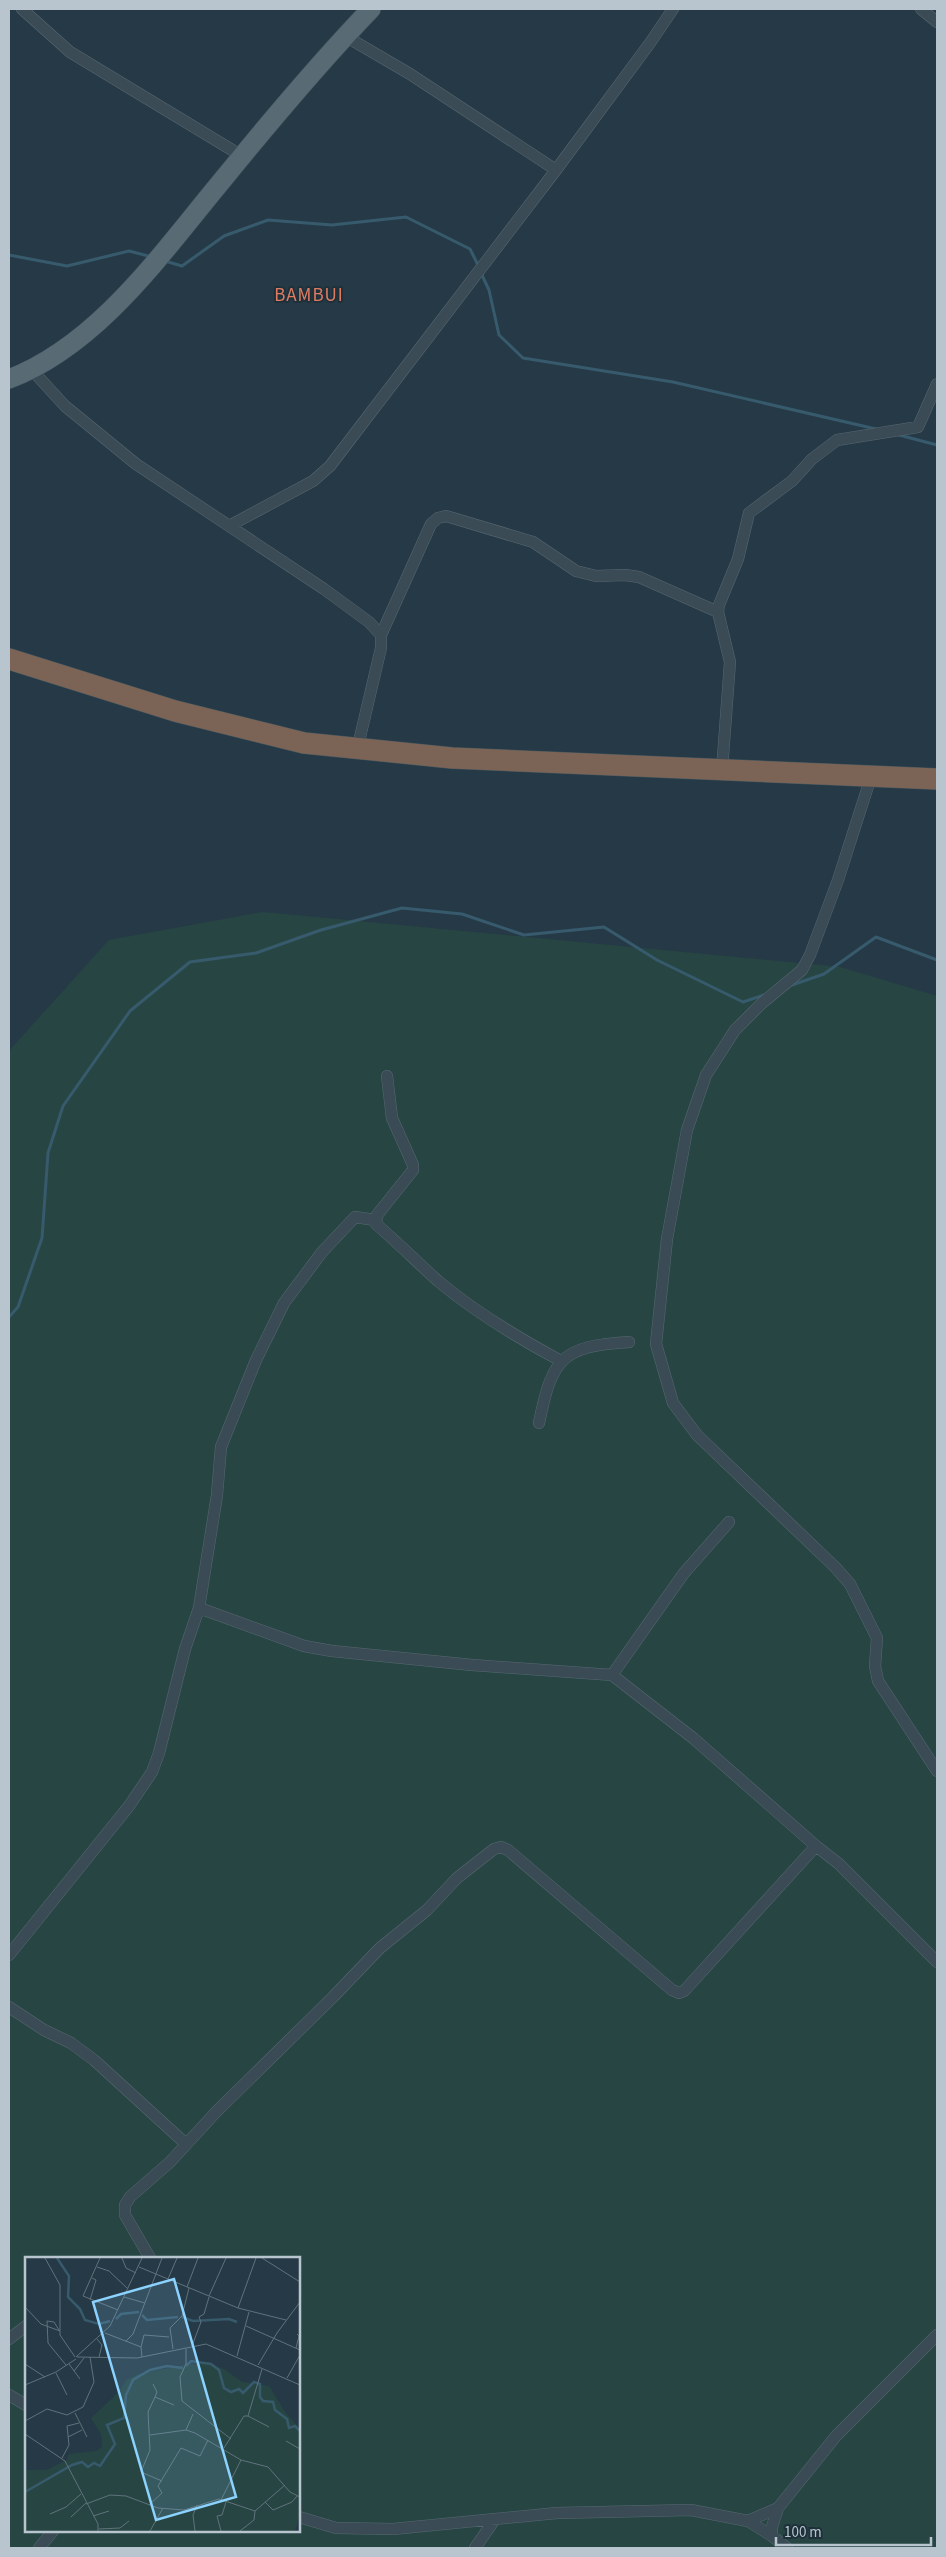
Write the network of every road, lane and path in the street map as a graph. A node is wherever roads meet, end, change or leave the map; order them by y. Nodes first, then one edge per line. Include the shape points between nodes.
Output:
1 (22, 9) edge
2 (370, 9) edge
3 (672, 9) edge
4 (921, 9) edge
5 (937, 22) edge
6 (344, 36) junction
7 (242, 156) junction
8 (556, 170) junction
9 (32, 370) junction
10 (9, 379) edge
11 (937, 384) edge
12 (229, 526) junction
13 (718, 612) junction
14 (381, 636) junction
15 (9, 660) edge
16 (357, 750) junction
17 (722, 770) junction
18 (936, 774) edge
19 (872, 777) junction
20 (387, 1076) dead end
21 (375, 1220) junction
22 (629, 1342) dead end
23 (561, 1361) junction
24 (539, 1423) dead end
25 (729, 1522) dead end
26 (199, 1608) junction
27 (612, 1675) junction
28 (937, 1771) edge
29 (816, 1846) junction
30 (9, 1954) edge
31 (937, 1962) edge
32 (9, 2007) edge
33 (186, 2144) junction
34 (149, 2257) edge
35 (25, 2327) edge
36 (937, 2335) edge
37 (9, 2339) edge
38 (9, 2395) edge
39 (25, 2404) edge
40 (778, 2508) junction
41 (300, 2517) edge
42 (495, 2520) junction
43 (748, 2521) junction
44 (52, 2532) edge
45 (772, 2536) junction
46 (39, 2548) edge
47 (475, 2548) edge
48 (787, 2548) edge

1 - 7 street via 70,52
2 - 6 main road
3 - 8 street
4 - 5 street
6 - 7 main road
6 - 8 street via 410,74
7 - 9 main road via 126,295
8 - 12 street via 330,466 313,481
9 - 10 main road
9 - 12 street via 65,406 136,464
11 - 13 street via 918,427 838,440 812,459 792,481 749,513 738,559
12 - 14 street via 369,622
13 - 14 street via 639,577 596,576 576,571 533,542 446,516 431,524
13 - 17 street via 730,662
14 - 16 street
15 - 16 highway via 235,727 304,743
16 - 17 highway via 452,758
17 - 19 highway
18 - 19 highway
19 - 28 street via 810,956 802,970 736,1030 706,1075 687,1130 667,1239 656,1344 673,1402 698,1435 850,1584 878,1638 875,1666 878,1681
20 - 21 street via 392,1118 413,1170
21 - 23 street via 439,1281 489,1318
21 - 26 street via 355,1217 322,1252 284,1303 256,1360 221,1447 217,1495
22 - 23 street via 594,1344
23 - 24 street via 545,1393
25 - 27 street via 684,1573
26 - 27 street via 304,1646 332,1651
26 - 30 street via 152,1772 129,1806
27 - 29 street via 694,1738
29 - 31 street via 839,1864
29 - 33 street via 679,1993 508,1850 494,1849 458,1878 428,1910 380,1948
32 - 33 street via 94,2060
33 - 34 street via 125,2205 126,2215
35 - 37 street
36 - 40 street via 836,2436
38 - 39 street
40 - 43 street
40 - 45 street
41 - 42 street via 336,2528 364,2530
42 - 43 street via 556,2513 691,2510
42 - 47 street
43 - 45 street
44 - 46 street
45 - 48 street

